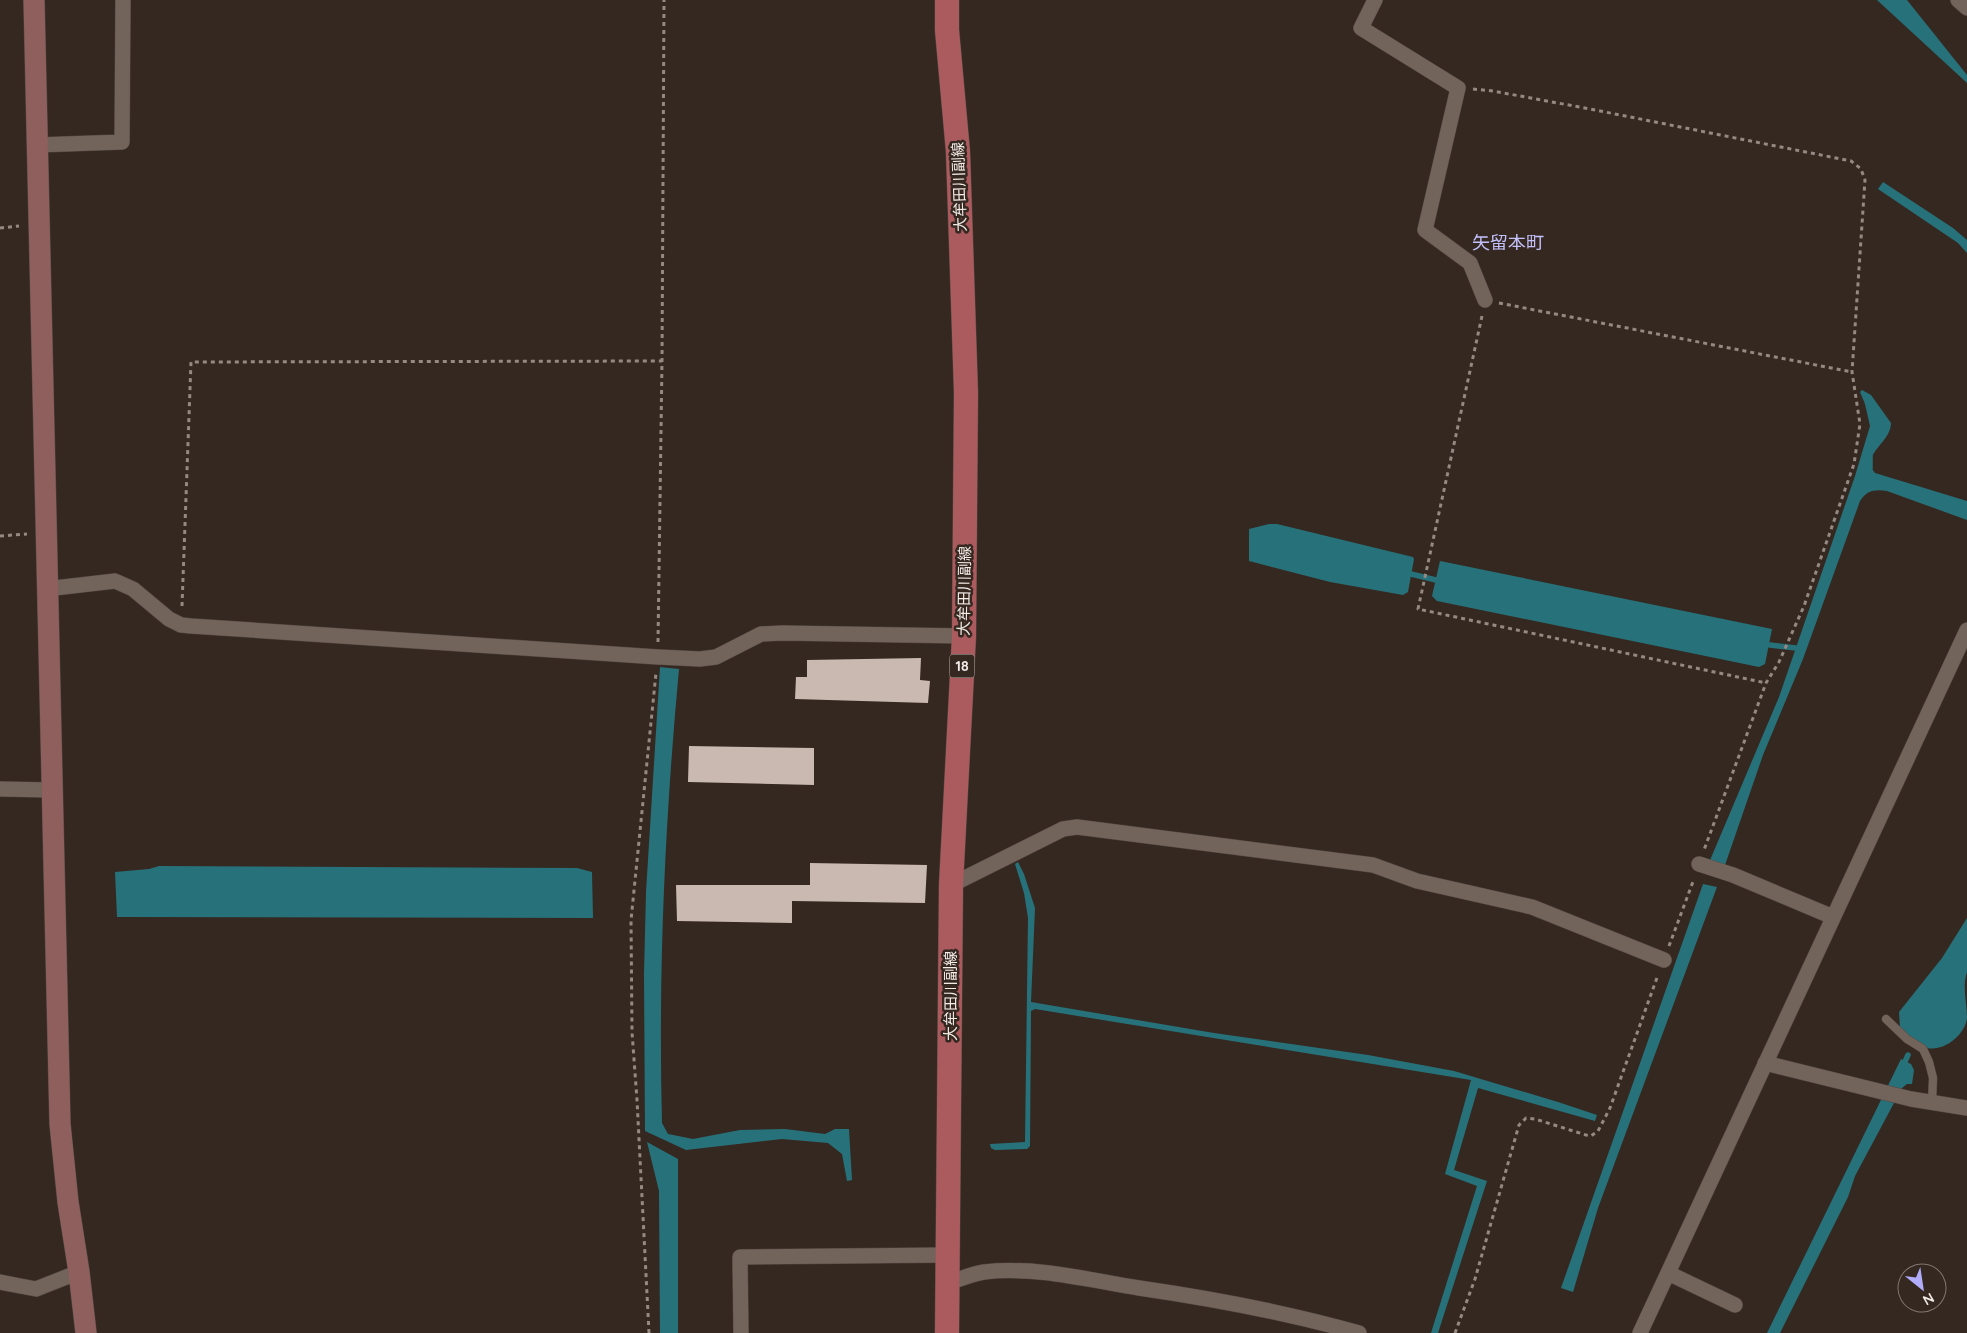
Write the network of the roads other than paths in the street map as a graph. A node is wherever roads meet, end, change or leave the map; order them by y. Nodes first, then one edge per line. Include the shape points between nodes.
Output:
1 (34, 0) edge
2 (123, 0) edge
3 (948, 0) edge
4 (1375, 0) edge
5 (1958, 0) edge
6 (1967, 8) edge
7 (37, 144) junction
8 (1485, 300) road end
9 (46, 589) junction
10 (1967, 630) edge
11 (964, 636) junction
12 (0, 788) edge
13 (52, 790) junction
14 (1704, 866) road end
15 (951, 885) junction
16 (1833, 917) junction
17 (1664, 960) road end
18 (1886, 1019) dead end
19 (1765, 1063) junction
20 (1932, 1102) junction
21 (1967, 1108) edge
22 (948, 1255) junction
23 (80, 1272) junction
24 (1668, 1272) junction
25 (0, 1282) edge
26 (948, 1283) junction
27 (1734, 1305) dead end
28 (86, 1333) edge
29 (741, 1333) edge
30 (947, 1333) edge
31 (1359, 1333) edge
32 (1640, 1333) edge

1 - 7 street
2 - 7 street via 122,142
3 - 11 main road, 大牟田川副線 / 18 via 947,30 958,152 966,393
4 - 8 street via 1361,28 1458,88 1425,230 1470,263
5 - 6 street
7 - 9 street
9 - 11 street via 115,581 133,588 169,619 181,625 700,659 716,657 761,634
9 - 13 street
10 - 16 street
11 - 15 main road, 大牟田川副線 / 18
12 - 13 street
13 - 23 street via 60,1124 68,1202
14 - 16 street
15 - 17 street via 1063,829 1077,827 1373,864 1417,881 1532,907
15 - 22 main road, 大牟田川副線 / 18
16 - 19 street
18 - 20 lane via 1923,1049 1933,1078
19 - 20 street
19 - 24 street
20 - 21 street
22 - 26 main road, 大牟田川副線 / 18
22 - 29 street via 740,1257
23 - 25 street via 36,1289
23 - 28 street
24 - 27 street
24 - 32 street
26 - 30 main road, 大牟田川副線 / 18
26 - 31 street via 983,1272 1032,1271 1084,1277 1225,1300

